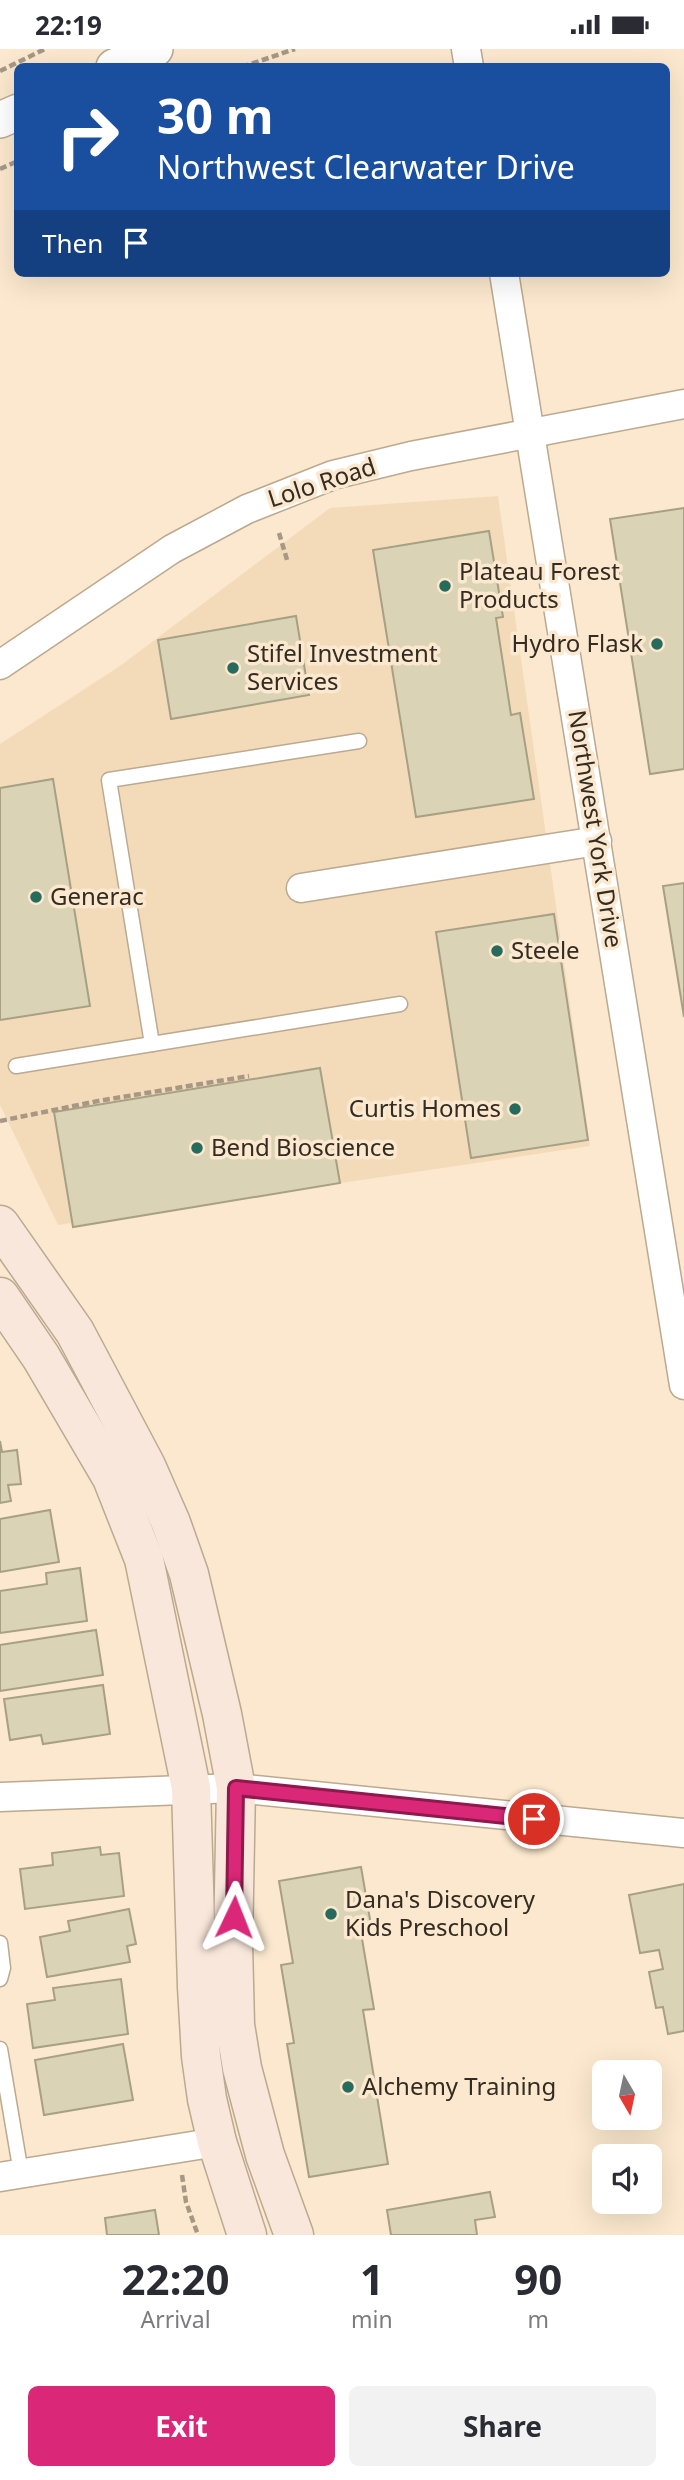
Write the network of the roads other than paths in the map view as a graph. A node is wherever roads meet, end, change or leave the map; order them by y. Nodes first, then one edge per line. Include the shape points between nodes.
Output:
1 (155, 49) edge
2 (123, 63) edge
3 (505, 277) edge
4 (684, 404) edge
5 (531, 433) junction
6 (0, 665) edge
7 (359, 741) dead end
8 (597, 841) junction
9 (301, 888) dead end
10 (400, 1004) dead end
11 (152, 1044) junction
12 (16, 1066) dead end
13 (0, 1225) edge
14 (0, 1297) edge
15 (684, 1385) edge
16 (191, 1788) junction
17 (236, 1788) junction
18 (0, 1797) edge
19 (684, 1833) edge
20 (0, 1943) edge
21 (0, 1979) edge
22 (0, 2049) edge
23 (217, 2142) junction
24 (11, 2175) edge
25 (247, 2235) edge
26 (294, 2235) edge

1 - 2 street
3 - 5 street, Northwest York Drive
4 - 5 street, Lolo Road
5 - 6 street, Lolo Road via 333,475 247,509 172,549
5 - 8 street, Northwest York Drive
7 - 11 lane via 109,780
8 - 9 street
8 - 15 street, Northwest York Drive
10 - 11 lane
11 - 12 lane
13 - 17 main road via 75,1332 171,1523 201,1621
14 - 16 main road via 112,1478 130,1521 144,1559
16 - 17 street
16 - 18 street
16 - 23 main road via 201,2056
17 - 19 street
17 - 26 main road via 235,2025 252,2111
20 - 21 lane
22 - 24 lane
23 - 24 street
23 - 25 main road

